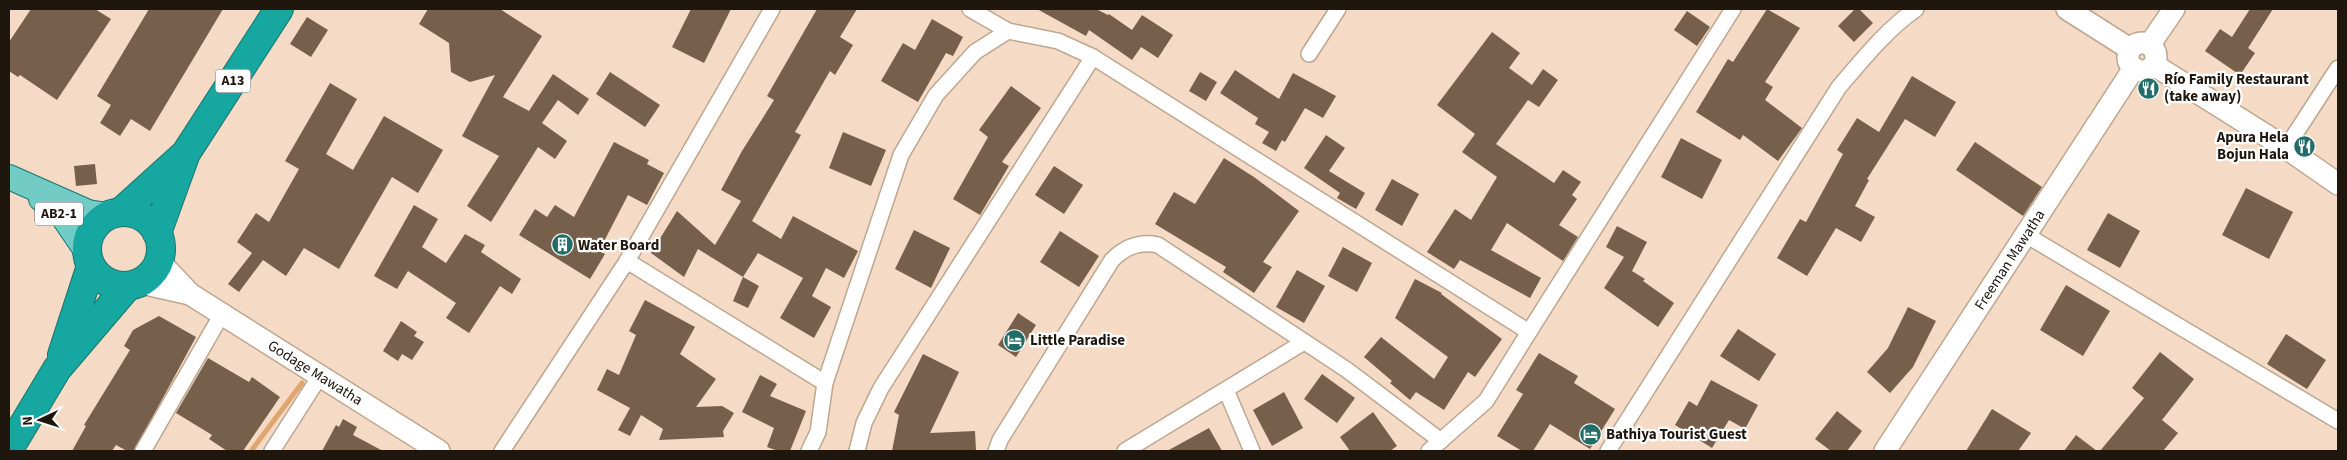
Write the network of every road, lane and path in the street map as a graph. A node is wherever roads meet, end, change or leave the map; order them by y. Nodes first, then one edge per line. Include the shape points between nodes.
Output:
1 (279, 9) edge
2 (772, 9) edge
3 (970, 9) edge
4 (1338, 9) edge
5 (1733, 9) edge
6 (1916, 9) edge
7 (2067, 9) edge
8 (2174, 9) edge
9 (1008, 32) junction
10 (1309, 54) dead end
11 (1093, 57) junction
12 (2142, 57) junction
13 (2338, 68) edge
14 (2286, 148) junction
15 (186, 153) junction
16 (15, 180) edge
17 (2338, 184) edge
18 (114, 214) junction
19 (158, 233) junction
20 (2026, 235) junction
21 (89, 259) junction
22 (160, 261) junction
23 (627, 261) junction
24 (134, 285) junction
25 (190, 294) junction
26 (222, 314) junction
27 (1529, 332) junction
28 (1304, 342) junction
29 (57, 369) junction
30 (320, 376) junction
31 (825, 383) junction
32 (1226, 390) junction
33 (2338, 421) edge
34 (1441, 441) junction
35 (9, 449) edge
36 (143, 451) edge
37 (272, 451) edge
38 (439, 451) edge
39 (502, 451) edge
40 (809, 451) edge
41 (857, 451) edge
42 (996, 451) edge
43 (1125, 451) edge
44 (1252, 451) edge
45 (1429, 451) edge
46 (1608, 451) edge
47 (1885, 451) edge

1 - 15 highway, A13
2 - 23 street
3 - 9 street
4 - 10 street
5 - 27 street
6 - 46 street via 1886,34 1839,87
7 - 12 street
8 - 12 street, Freeman Mawatha
9 - 11 street via 1058,41
9 - 31 street via 975,52 936,96 901,156
11 - 27 street
11 - 41 street via 881,388 864,423
12 - 14 street
12 - 20 street, Freeman Mawatha
13 - 14 street
14 - 17 street
15 - 18 highway, A13
15 - 19 highway, A13
16 - 18 main road, AB2-1 via 88,212
16 - 21 main road, AB2-1 via 63,217
18 - 19 highway via 143,217
18 - 21 highway via 92,230
19 - 22 highway via 162,247
20 - 33 street
20 - 47 street, Freeman Mawatha
21 - 24 highway via 104,281 112,285
21 - 29 highway
22 - 24 highway via 152,274
22 - 25 street, Godage Mawatha
23 - 31 street
23 - 39 street
24 - 25 street, Godage Mawatha
24 - 29 highway
25 - 26 street, Godage Mawatha
26 - 30 street, Godage Mawatha
26 - 36 street
27 - 34 street via 1486,401
28 - 32 street
28 - 34 street
28 - 42 street via 1158,245 1150,243 1129,247 1112,260
29 - 35 highway
30 - 37 street
30 - 38 street, Godage Mawatha
31 - 40 street via 818,432
32 - 43 street
32 - 44 street
34 - 45 street

